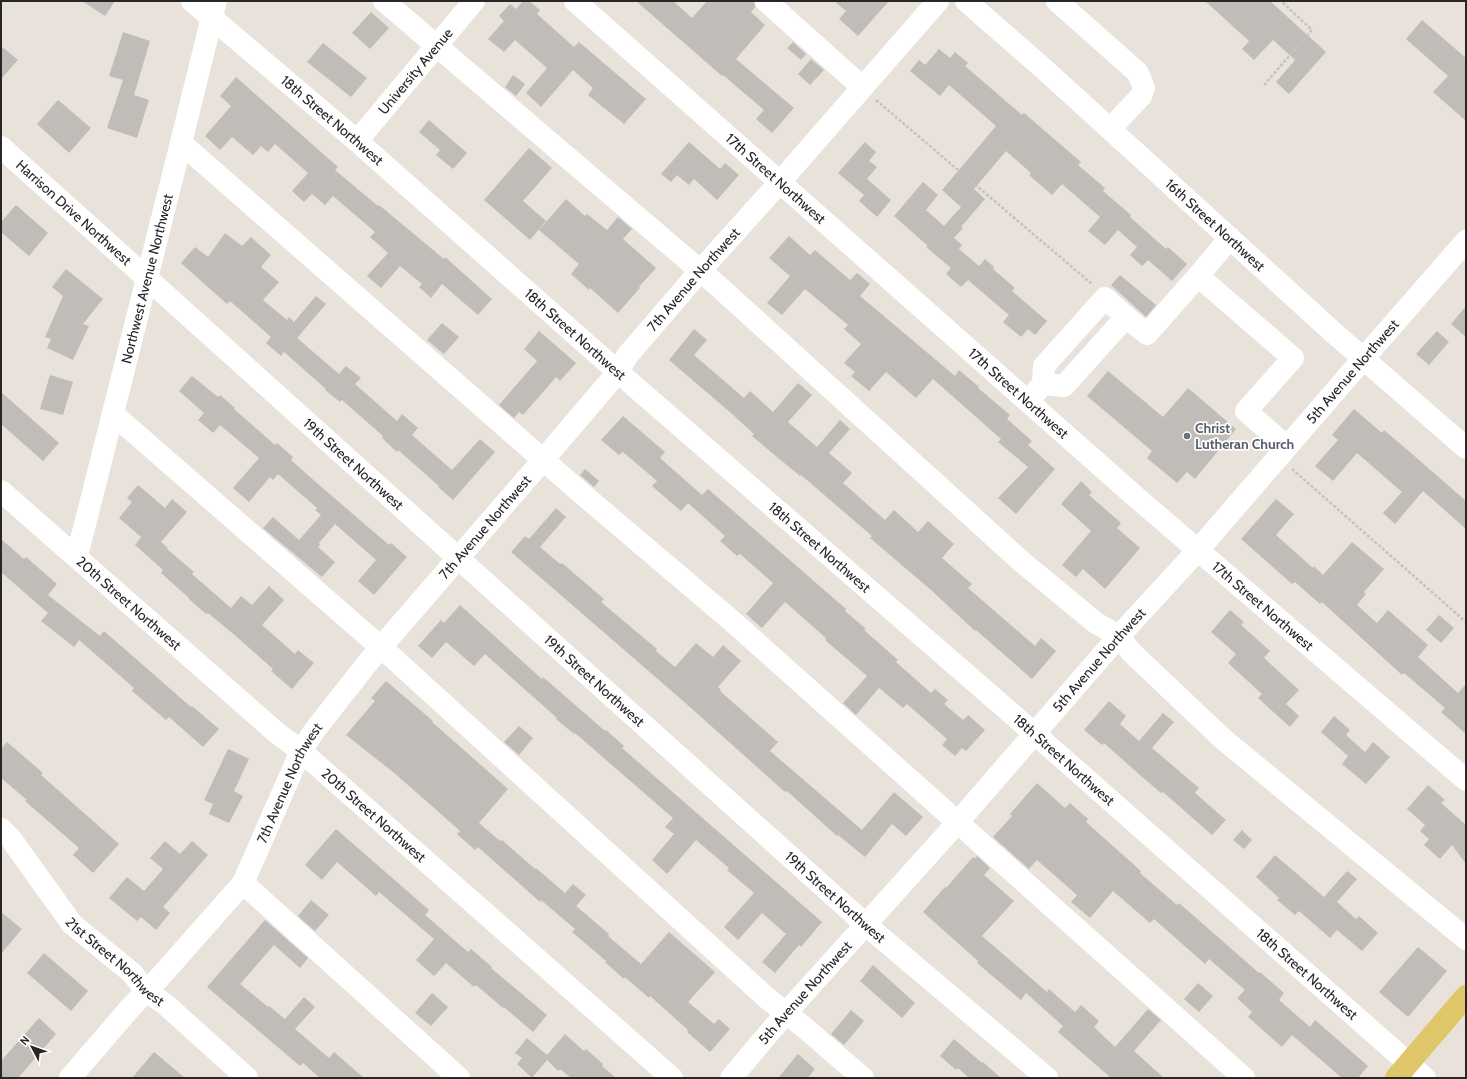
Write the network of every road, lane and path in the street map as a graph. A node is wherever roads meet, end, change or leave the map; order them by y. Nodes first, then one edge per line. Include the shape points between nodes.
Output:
1 (192, 1) edge
2 (384, 1) edge
3 (474, 1) edge
4 (575, 1) edge
5 (766, 1) edge
6 (938, 1) edge
7 (966, 1) edge
8 (1057, 1) edge
9 (1280, 1) edge
10 (214, 10) edge
11 (435, 46) junction
12 (1264, 85) dead end
13 (862, 87) junction
14 (1110, 129) junction
15 (357, 142) junction
16 (181, 143) junction
17 (1, 147) edge
18 (780, 182) junction
19 (1230, 238) junction
20 (1466, 241) edge
21 (700, 271) junction
22 (1198, 276) junction
23 (147, 278) junction
24 (1093, 286) dead end
25 (1126, 317) junction
26 (1363, 359) junction
27 (618, 372) junction
28 (1043, 384) junction
29 (1028, 401) junction
30 (113, 414) junction
31 (1463, 440) edge
32 (1288, 457) junction
33 (543, 460) junction
34 (1, 491) edge
35 (1198, 550) junction
36 (77, 556) junction
37 (459, 557) junction
38 (1466, 622) edge
39 (1119, 636) junction
40 (381, 647) junction
41 (1035, 734) junction
42 (301, 752) junction
43 (1466, 780) edge
44 (957, 823) junction
45 (1, 829) edge
46 (243, 883) junction
47 (865, 924) junction
48 (1466, 939) edge
49 (146, 991) junction
50 (1466, 996) edge
51 (785, 1014) junction
52 (1402, 1071) edge
53 (70, 1078) edge
54 (247, 1078) edge
55 (459, 1078) edge
56 (672, 1078) edge
57 (731, 1078) edge
58 (863, 1078) edge
59 (1047, 1078) edge
60 (1244, 1078) edge
61 (1425, 1078) edge

1 - 10 street, 18th Street Northwest
2 - 11 street
3 - 11 street, University Avenue
4 - 18 street, 17th Street Northwest
5 - 13 street
6 - 13 street, 7th Avenue Northwest
7 - 14 street, 16th Street Northwest
8 - 14 street via 1138,73 1144,88 1141,96
9 - 12 path via 1312,30
10 - 15 street, 18th Street Northwest
10 - 16 street, Northwest Avenue Northwest
11 - 15 street, University Avenue
11 - 21 street
13 - 18 street, 7th Avenue Northwest
13 - 24 path
14 - 19 street, 16th Street Northwest
15 - 27 street, 18th Street Northwest
16 - 23 street, Northwest Avenue Northwest
16 - 33 street
17 - 23 street, Harrison Drive Northwest
18 - 21 street, 7th Avenue Northwest
18 - 29 street, 17th Street Northwest
19 - 22 street
19 - 26 street, 16th Street Northwest
20 - 26 street, 5th Avenue Northwest
21 - 27 street, 7th Avenue Northwest via 627,356
21 - 39 street via 1022,562 1096,623
22 - 25 street via 1147,334
22 - 32 street via 1293,358 1246,411
23 - 30 street, Northwest Avenue Northwest
23 - 37 street, 19th Street Northwest
25 - 28 street via 1064,386
25 - 28 street via 1105,298 1044,366
26 - 31 street, 16th Street Northwest
26 - 32 street, 5th Avenue Northwest
27 - 33 street, 7th Avenue Northwest
27 - 41 street, 18th Street Northwest
28 - 29 street
29 - 35 street, 17th Street Northwest
30 - 36 street, Northwest Avenue Northwest
30 - 40 street
32 - 35 street, 5th Avenue Northwest
32 - 38 path
33 - 37 street, 7th Avenue Northwest
33 - 44 street via 732,621
34 - 36 street, 20th Street Northwest
35 - 39 street, 5th Avenue Northwest
35 - 43 street, 17th Street Northwest
36 - 42 street, 20th Street Northwest
37 - 40 street, 7th Avenue Northwest
37 - 47 street, 19th Street Northwest
39 - 41 street, 5th Avenue Northwest
39 - 48 street via 1130,652 1222,738
40 - 42 street, 7th Avenue Northwest via 314,731
40 - 51 street
41 - 44 street, 5th Avenue Northwest
41 - 52 street, 18th Street Northwest
42 - 46 street, 7th Avenue Northwest
42 - 56 street, 20th Street Northwest
44 - 47 street, 5th Avenue Northwest
44 - 60 street
45 - 49 street, 21st Street Northwest via 11,838 72,924 132,974
46 - 49 street, 7th Avenue Northwest
46 - 55 street
47 - 51 street, 5th Avenue Northwest
47 - 59 street, 19th Street Northwest
49 - 53 street, 7th Avenue Northwest
49 - 54 street, 21st Street Northwest via 165,1004
50 - 52 main road
51 - 57 street, 5th Avenue Northwest
51 - 58 street
52 - 61 street, 18th Street Northwest

